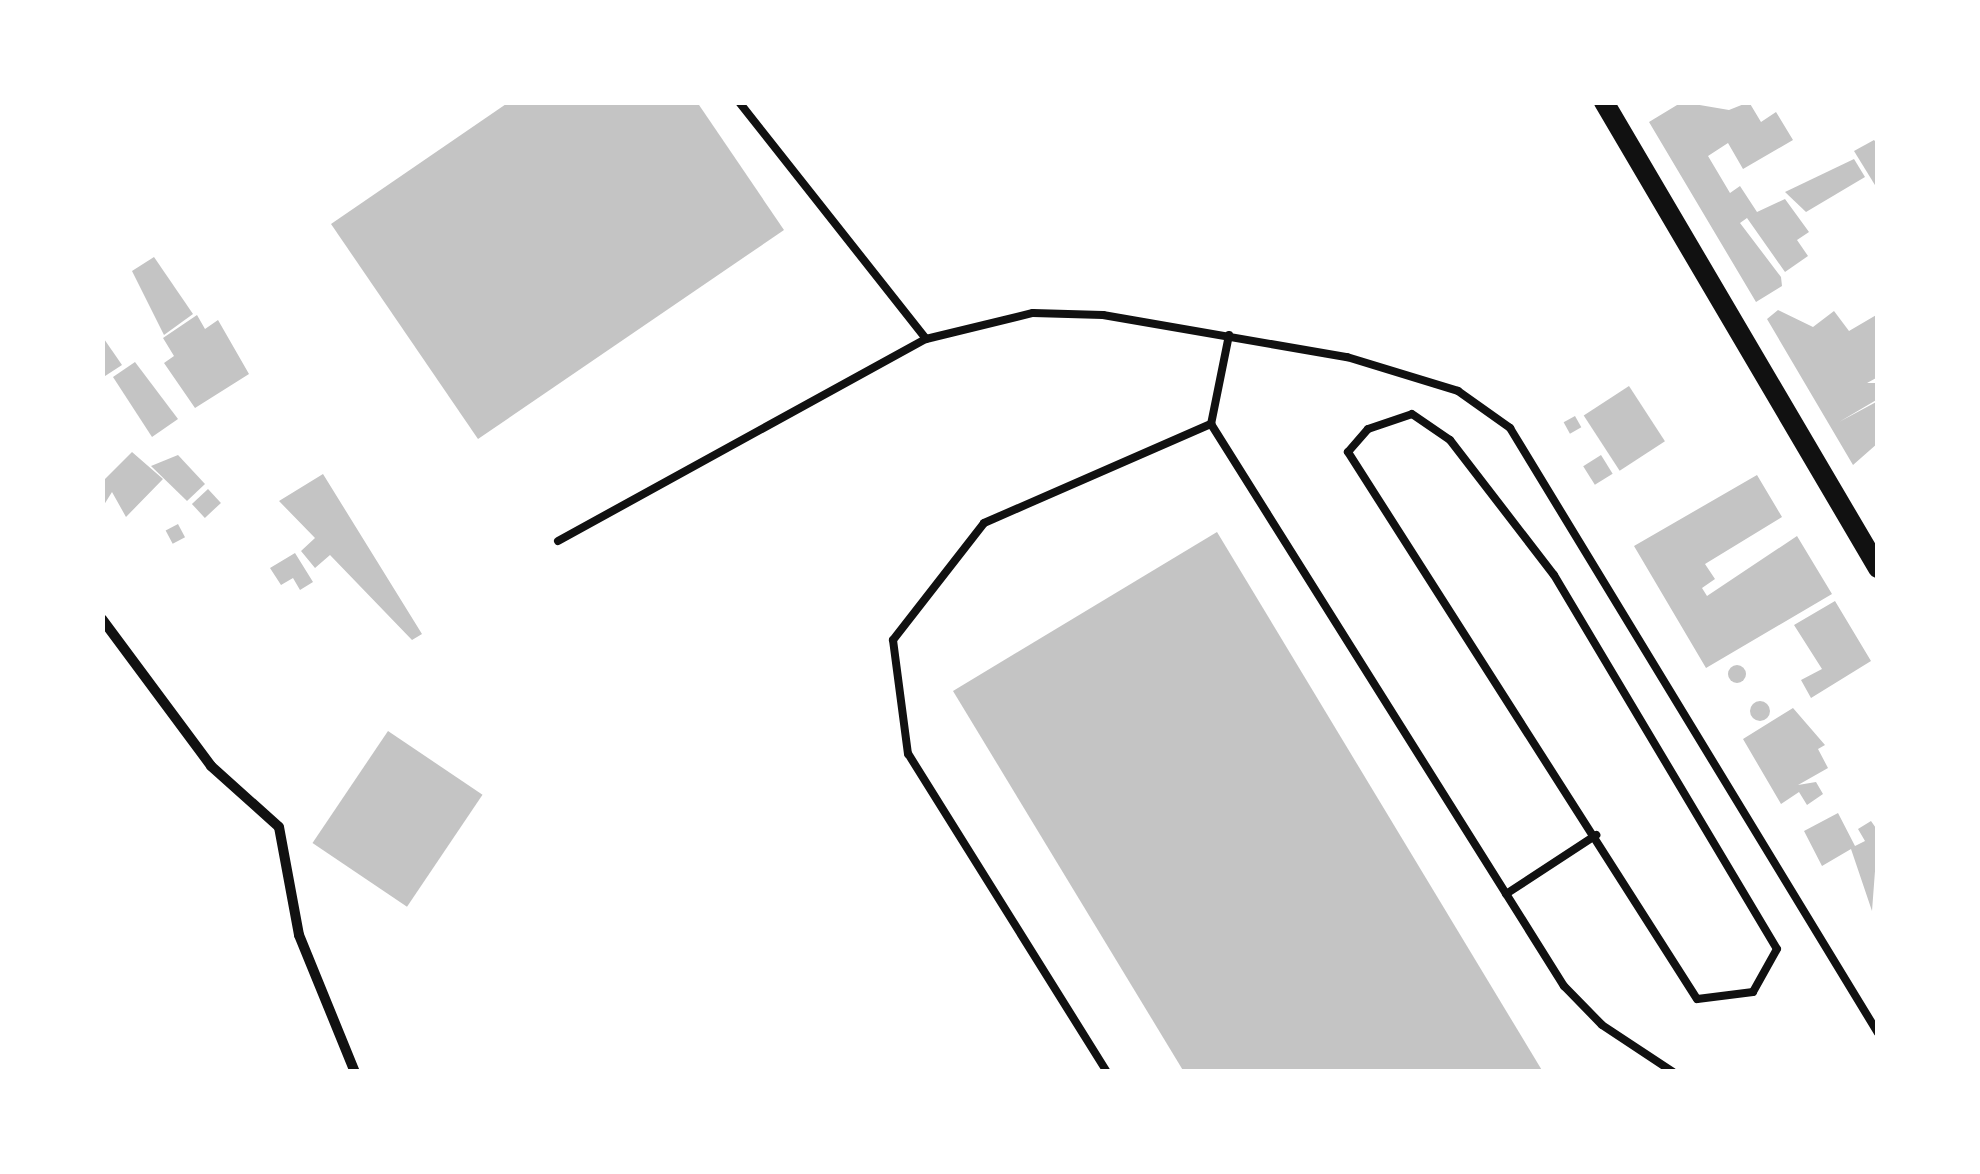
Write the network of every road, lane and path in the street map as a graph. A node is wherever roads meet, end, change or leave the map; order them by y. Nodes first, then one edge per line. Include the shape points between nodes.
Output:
1 (739, 102) edge
2 (1604, 102) edge
3 (1229, 335) junction
4 (926, 339) junction
5 (1211, 424) junction
6 (558, 541) dead end
7 (1878, 568) edge
8 (105, 629) edge
9 (1596, 836) junction
10 (1506, 894) junction
11 (1878, 1032) edge
12 (355, 1072) edge
13 (1107, 1072) edge
14 (1674, 1072) edge

1 - 4 lane
2 - 7 main road
3 - 4 lane via 1033,313
3 - 5 lane
3 - 11 lane via 1458,391 1510,428
4 - 6 lane
5 - 10 lane
5 - 13 lane via 984,523 893,640 908,754
8 - 12 street via 211,766 279,827 299,934
9 - 9 lane via 1697,999 1752,992 1777,949 1554,575 1450,440 1412,414 1368,429 1348,452
9 - 10 lane
10 - 14 lane via 1564,986

